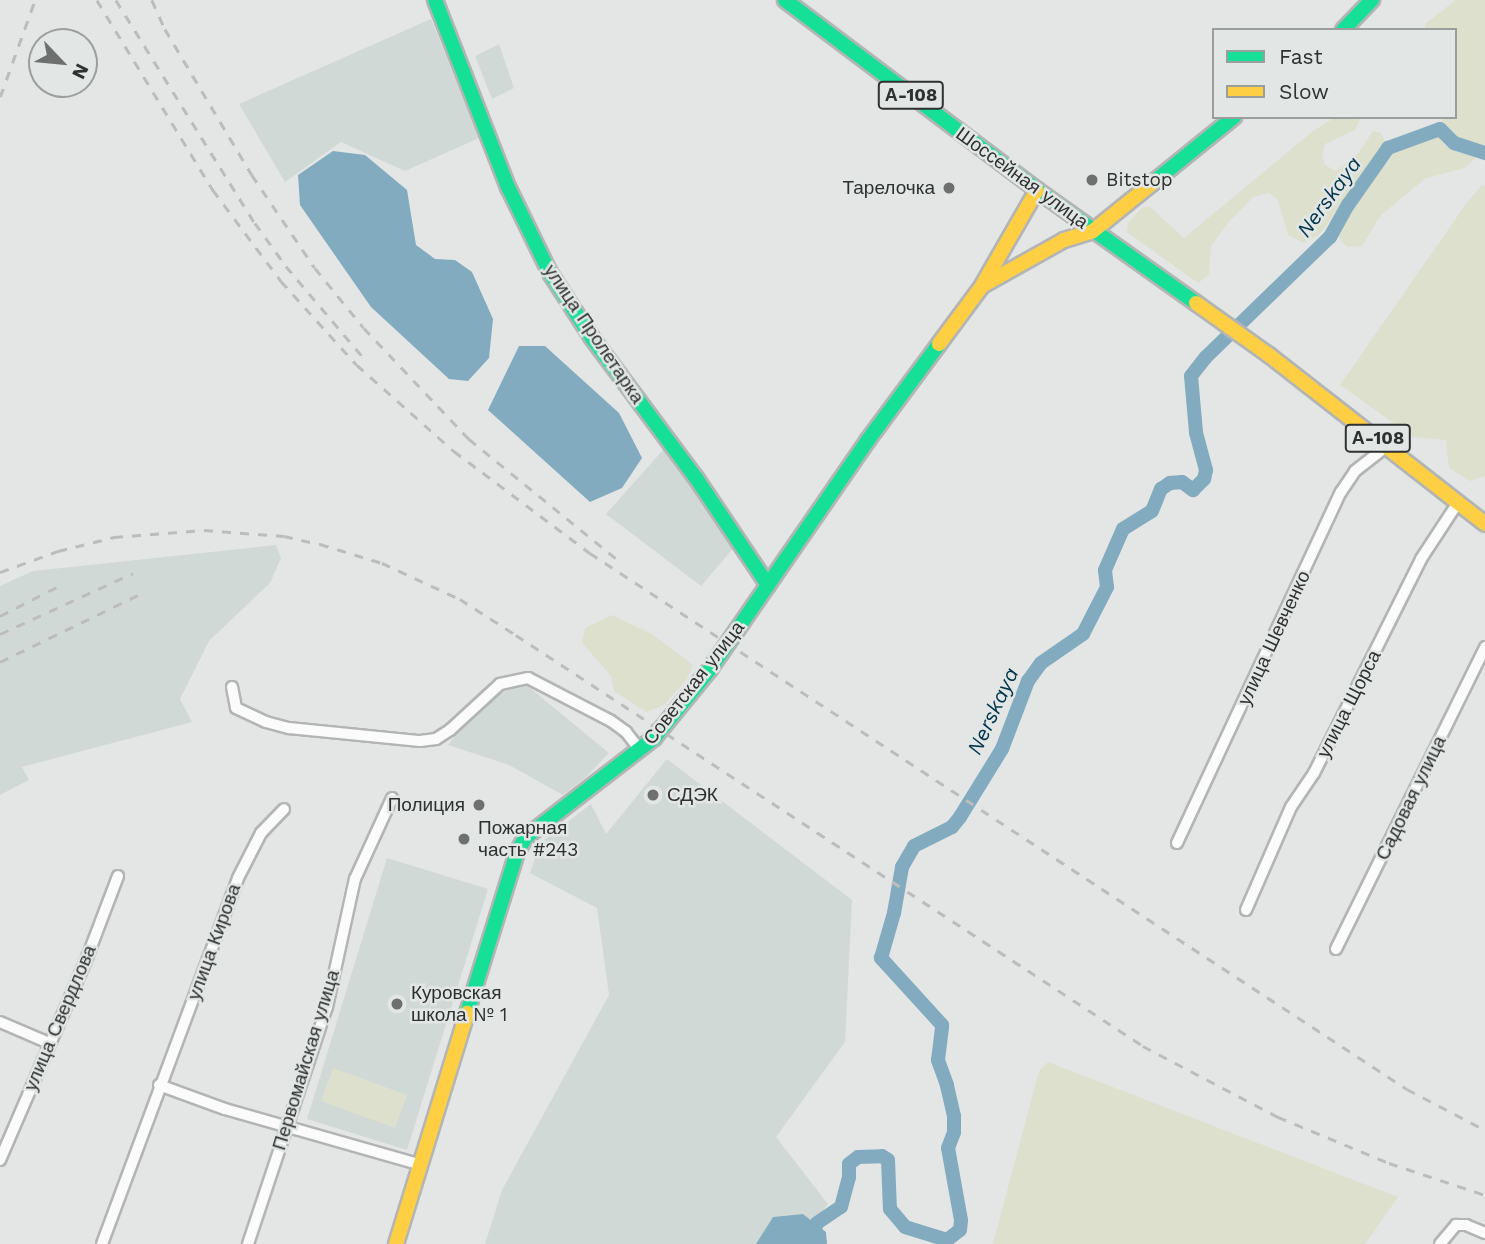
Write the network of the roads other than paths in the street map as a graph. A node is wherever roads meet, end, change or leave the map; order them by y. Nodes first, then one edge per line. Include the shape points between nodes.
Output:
1 (435, 0) edge
2 (785, 0) edge
3 (1372, 0) edge
4 (1345, 28) edge
5 (1232, 119) edge
6 (1037, 191) junction
7 (1093, 231) junction
8 (982, 286) junction
9 (1388, 446) junction
10 (1459, 501) junction
11 (1485, 524) edge
12 (768, 585) junction
13 (1485, 647) edge
14 (232, 687) dead end
15 (641, 751) junction
16 (392, 798) dead end
17 (284, 809) dead end
18 (1177, 843) dead end
19 (118, 876) dead end
20 (1246, 910) dead end
21 (1336, 949) dead end
22 (0, 1022) edge
23 (49, 1043) junction
24 (159, 1085) junction
25 (286, 1125) junction
26 (0, 1160) edge
27 (421, 1165) junction
28 (1485, 1233) edge
29 (102, 1244) edge
30 (248, 1244) edge
31 (396, 1244) edge
32 (1440, 1244) edge

1 - 12 main road, улица Пролетарка via 508,187 550,273
2 - 6 main road, Шоссейная улица / А-108
3 - 4 main road
5 - 7 main road
6 - 7 main road, Шоссейная улица / А-108
6 - 8 main road
7 - 8 main road, Советская улица via 1064,240
7 - 9 main road, Шоссейная улица / А-108
8 - 12 main road, Советская улица
9 - 10 main road, А-108
9 - 18 street, улица Шевченко via 1355,471 1341,492
10 - 11 main road, А-108
10 - 20 street, улица Щорса via 1421,559 1314,773 1292,807
12 - 15 main road, Советская улица via 710,668
13 - 21 street, Садовая улица
14 - 15 street via 236,708 266,722 421,741 450,730 500,684 528,678 601,714 626,732
15 - 27 main road, Советская улица via 554,813 526,837 517,852
16 - 25 street, Первомайская улица via 355,879 327,1007
17 - 24 street, улица Кирова via 261,833 238,878
19 - 23 street, улица Свердлова
22 - 23 street
23 - 26 street, улица Свердлова
24 - 25 street
24 - 29 street, улица Кирова
25 - 27 street
25 - 30 street, Первомайская улица
27 - 31 main road, Советская улица
28 - 32 street via 1456,1225

